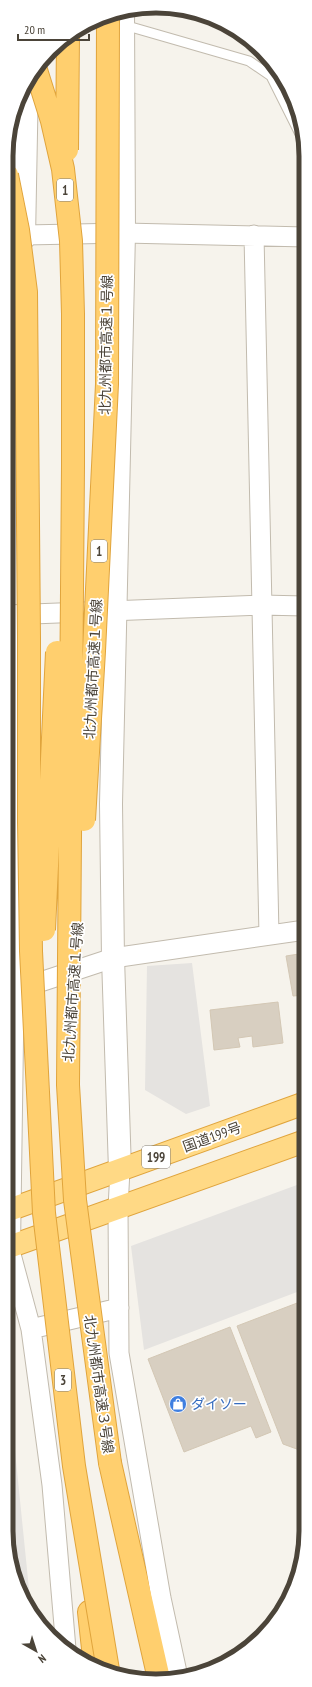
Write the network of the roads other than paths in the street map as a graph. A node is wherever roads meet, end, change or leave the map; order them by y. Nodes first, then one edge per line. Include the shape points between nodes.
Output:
1 (118, 18) edge
2 (118, 18) edge
3 (120, 18) edge
4 (68, 44) edge
5 (38, 76) edge
6 (26, 97) edge
7 (295, 124) edge
8 (13, 205) edge
9 (124, 233) junction
10 (254, 235) junction
11 (299, 237) edge
12 (16, 238) edge
13 (262, 605) junction
14 (299, 606) edge
15 (116, 611) junction
16 (13, 615) edge
17 (299, 931) edge
18 (269, 935) junction
19 (113, 958) junction
20 (13, 991) edge
21 (68, 1085) junction
22 (36, 1087) junction
23 (299, 1105) edge
24 (299, 1143) edge
25 (120, 1170) junction
26 (118, 1208) junction
27 (13, 1209) edge
28 (13, 1246) edge
29 (13, 1266) edge
30 (119, 1308) junction
31 (31, 1329) junction
32 (110, 1463) junction
33 (74, 1466) junction
34 (65, 1641) edge
35 (94, 1660) edge
36 (107, 1665) edge
37 (177, 1673) edge
38 (144, 1674) edge
39 (159, 1674) edge

1 - 9 street
2 - 21 highway, 北九州都市高速１号線 / 1, bridge via 107,384
3 - 7 lane via 249,61 271,76
4 - 22 highway, 1, bridge via 58,642
5 - 21 highway, 北九州都市高速１号線 / 1, bridge via 63,169 71,241 74,314
6 - 12 street
8 - 22 highway, bridge via 26,292 29,838
9 - 10 street
9 - 12 street
9 - 15 street
10 - 11 street
10 - 13 street
12 - 16 street
13 - 14 street
13 - 15 street
13 - 18 street
15 - 16 street
15 - 19 street via 111,804
17 - 18 street
18 - 19 street
19 - 20 street
19 - 25 street
21 - 32 highway, 北九州都市高速３号線, bridge via 76,1200
22 - 33 highway, 3, bridge via 44,1214
23 - 25 highway, 国道199号 / 199
24 - 26 highway, 199
25 - 26 street
25 - 27 highway, 国道199号 / 199
26 - 28 highway, 199
26 - 30 street
29 - 31 street
30 - 31 street
30 - 37 street via 119,1353 161,1598
31 - 34 street via 52,1485
32 - 38 highway
32 - 39 highway, 北九州都市高速３号線
33 - 35 highway, 3, bridge
33 - 36 highway, 3, bridge

